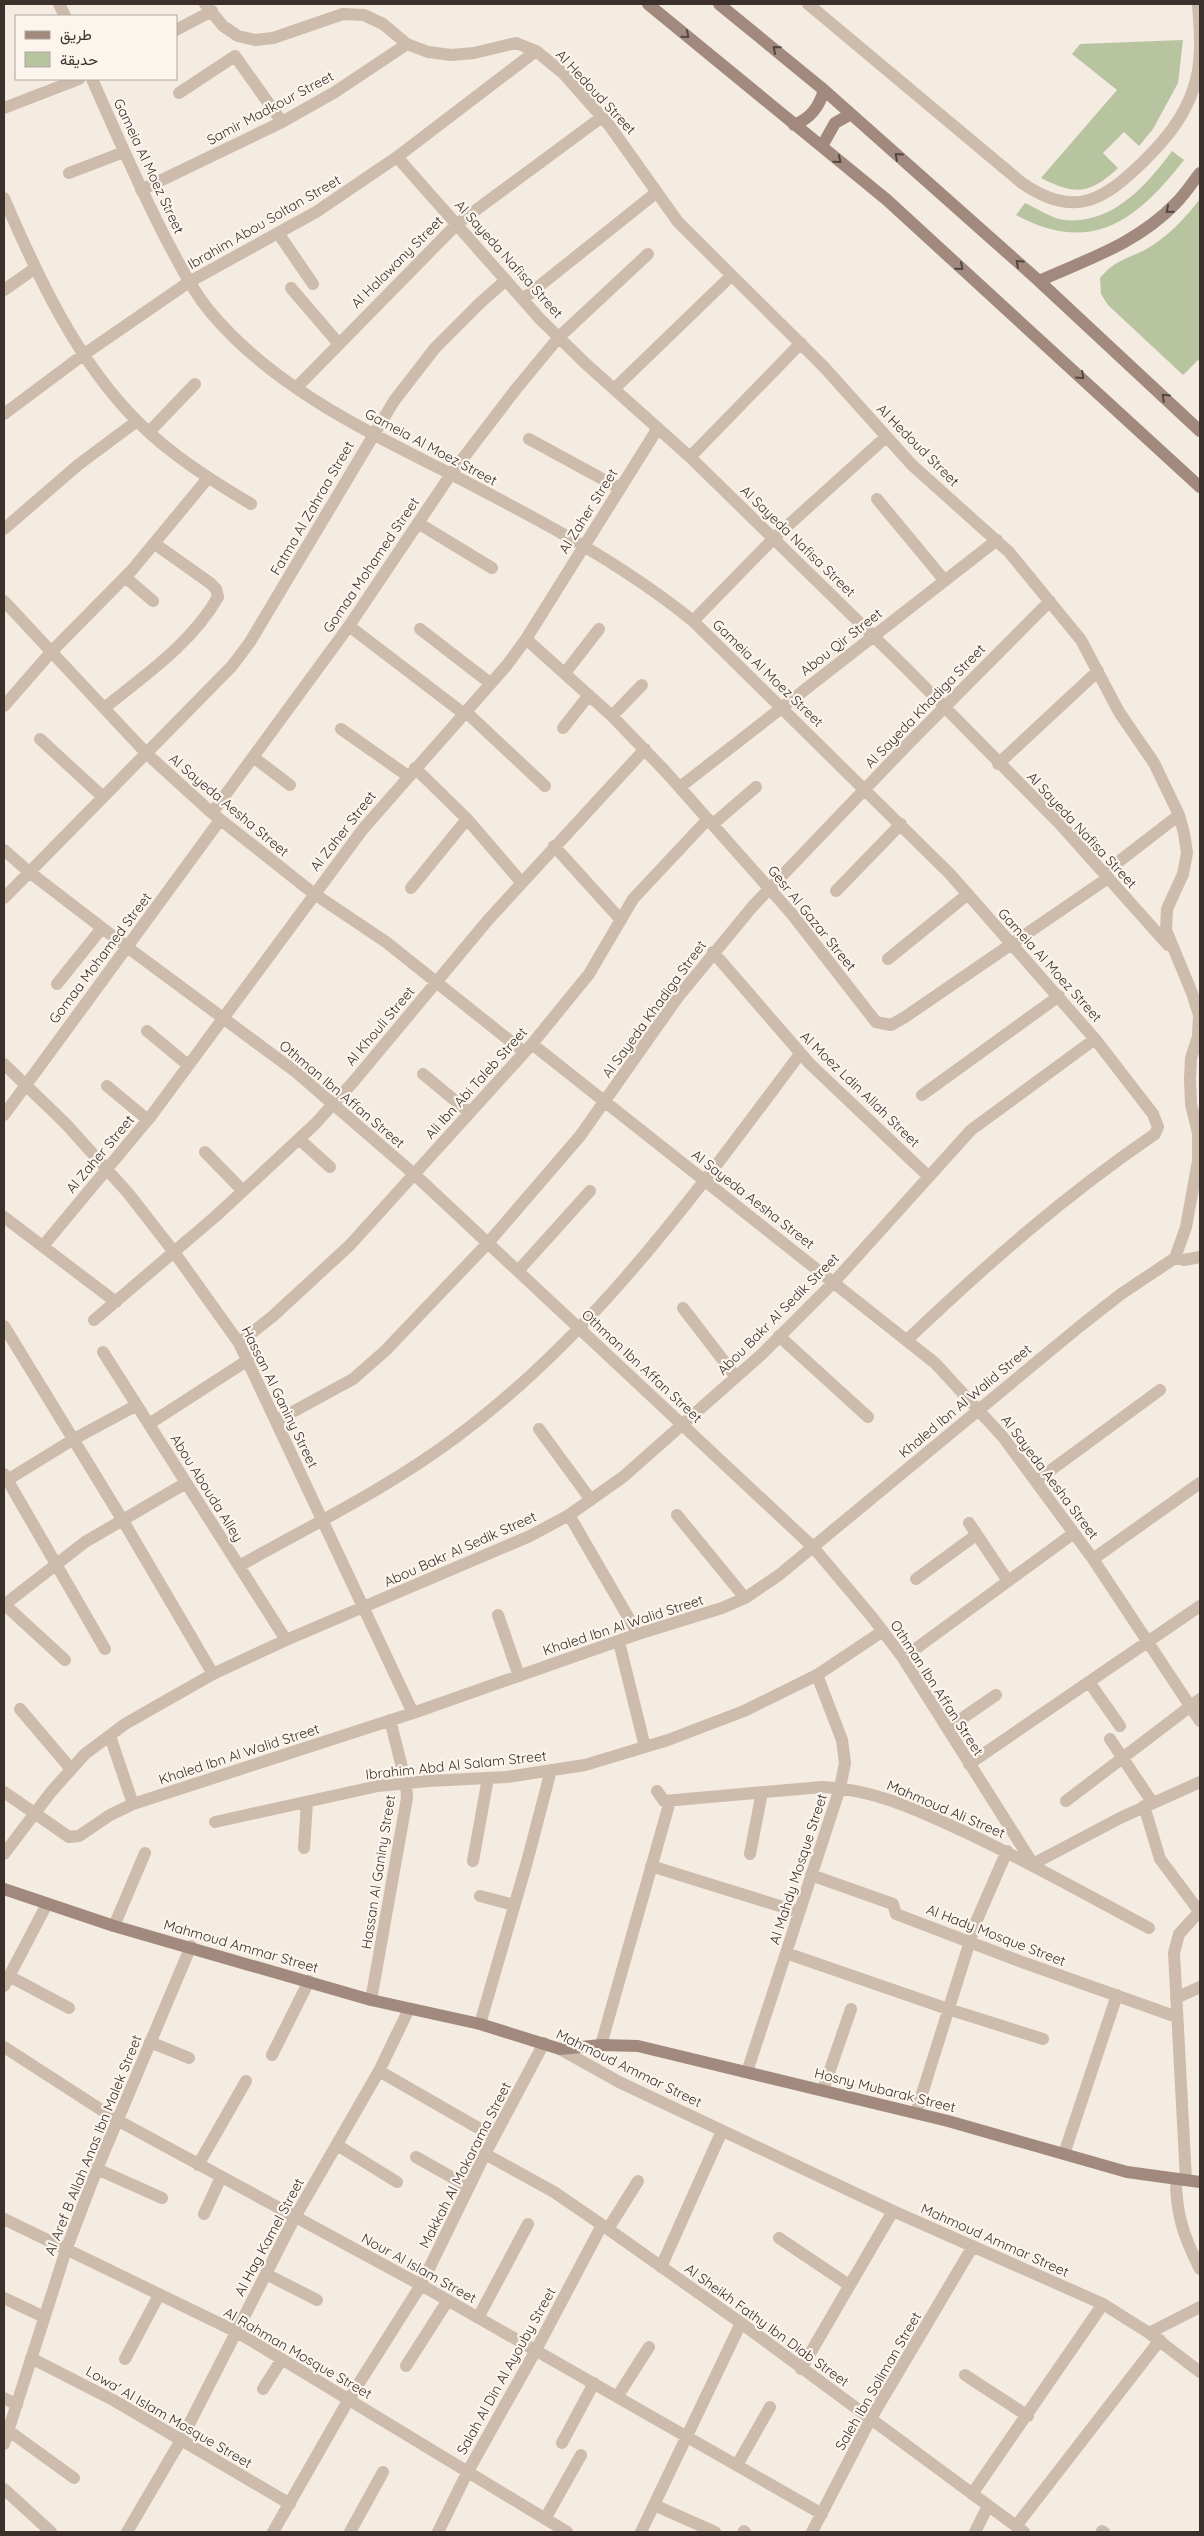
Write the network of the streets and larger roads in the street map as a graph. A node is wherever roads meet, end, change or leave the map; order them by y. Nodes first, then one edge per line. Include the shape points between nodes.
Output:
1 (648, 4) edge
2 (719, 4) edge
3 (808, 4) edge
4 (1198, 4) edge
5 (209, 7) edge
6 (178, 29) edge
7 (408, 44) junction
8 (536, 51) junction
9 (76, 80) edge
10 (92, 80) edge
11 (824, 90) junction
12 (179, 93) dead end
13 (4, 108) edge
14 (851, 114) junction
15 (602, 117) junction
16 (282, 122) junction
17 (794, 124) junction
18 (822, 146) junction
19 (124, 152) junction
20 (397, 157) junction
21 (69, 173) dead end
22 (1200, 173) edge
23 (141, 190) junction
24 (657, 192) junction
25 (4, 198) edge
26 (457, 224) junction
27 (278, 233) junction
28 (648, 254) dead end
29 (34, 269) junction
30 (731, 276) junction
31 (506, 280) junction
32 (1039, 281) junction
33 (189, 282) junction
34 (313, 284) dead end
35 (291, 288) dead end
36 (4, 290) edge
37 (523, 299) junction
38 (559, 337) junction
39 (801, 343) junction
40 (338, 344) junction
41 (83, 355) junction
42 (194, 384) dead end
43 (297, 387) junction
44 (614, 389) junction
45 (4, 414) edge
46 (137, 421) junction
47 (658, 428) junction
48 (1200, 431) edge
49 (149, 432) junction
50 (373, 434) junction
51 (886, 437) junction
52 (529, 439) dead end
53 (690, 457) junction
54 (451, 474) junction
55 (208, 478) junction
56 (1200, 487) edge
57 (620, 488) junction
58 (877, 499) dead end
59 (251, 504) dead end
60 (418, 523) junction
61 (4, 529) edge
62 (774, 538) junction
63 (997, 540) junction
64 (155, 544) junction
65 (583, 547) junction
66 (492, 568) dead end
67 (125, 577) junction
68 (945, 581) junction
69 (4, 601) edge
70 (153, 601) dead end
71 (1050, 601) junction
72 (693, 621) junction
73 (348, 626) junction
74 (420, 629) dead end
75 (599, 629) dead end
76 (873, 636) junction
77 (526, 639) junction
78 (52, 651) junction
79 (1098, 671) junction
80 (565, 673) junction
81 (490, 683) junction
82 (642, 684) dead end
83 (589, 695) junction
84 (4, 706) edge
85 (944, 707) junction
86 (104, 708) junction
87 (782, 708) junction
88 (464, 712) junction
89 (612, 716) junction
90 (563, 728) dead end
91 (342, 729) dead end
92 (40, 739) dead end
93 (645, 749) junction
94 (147, 754) junction
95 (253, 757) junction
96 (998, 764) junction
97 (411, 772) junction
98 (290, 785) dead end
99 (545, 786) dead end
100 (680, 787) junction
101 (756, 787) dead end
102 (865, 789) junction
103 (103, 798) junction
104 (1180, 815) junction
105 (216, 817) junction
106 (467, 819) junction
107 (711, 821) junction
108 (901, 824) junction
109 (554, 846) junction
110 (4, 850) edge
111 (28, 871) junction
112 (1106, 875) junction
113 (522, 883) junction
114 (411, 888) dead end
115 (770, 888) junction
116 (836, 892) dead end
117 (313, 893) junction
118 (968, 894) junction
119 (4, 898) edge
120 (620, 920) junction
121 (102, 928) junction
122 (1010, 944) junction
123 (127, 947) junction
124 (1174, 950) junction
125 (714, 952) junction
126 (888, 958) dead end
127 (437, 982) junction
128 (57, 984) dead end
129 (1059, 996) junction
130 (223, 1018) junction
131 (147, 1032) dead end
132 (1095, 1038) junction
133 (528, 1048) junction
134 (800, 1054) junction
135 (4, 1064) edge
136 (188, 1065) junction
137 (423, 1074) dead end
138 (25, 1084) junction
139 (107, 1086) dead end
140 (922, 1095) dead end
141 (605, 1102) junction
142 (334, 1104) junction
143 (470, 1113) junction
144 (4, 1115) edge
145 (148, 1120) junction
146 (299, 1139) junction
147 (205, 1152) dead end
148 (107, 1168) junction
149 (330, 1168) dead end
150 (414, 1174) junction
151 (928, 1176) junction
152 (705, 1180) junction
153 (243, 1191) junction
154 (590, 1191) dead end
155 (4, 1217) edge
156 (488, 1243) junction
157 (43, 1246) junction
158 (174, 1252) junction
159 (1200, 1257) edge
160 (1176, 1258) junction
161 (518, 1271) junction
162 (834, 1282) junction
163 (116, 1302) junction
164 (683, 1308) dead end
165 (94, 1320) dead end
166 (4, 1326) edge
167 (578, 1327) junction
168 (779, 1336) junction
169 (908, 1339) junction
170 (239, 1343) junction
171 (103, 1352) dead end
172 (248, 1360) junction
173 (736, 1377) junction
174 (1160, 1390) dead end
175 (137, 1405) junction
176 (978, 1410) junction
177 (868, 1417) dead end
178 (276, 1421) junction
179 (149, 1424) junction
180 (683, 1424) junction
181 (539, 1429) dead end
182 (74, 1439) junction
183 (5, 1479) edge
184 (1036, 1482) junction
185 (186, 1483) junction
186 (1200, 1483) edge
187 (591, 1500) junction
188 (569, 1515) junction
189 (677, 1515) dead end
190 (122, 1519) junction
191 (323, 1520) junction
192 (969, 1523) dead end
193 (1074, 1533) junction
194 (976, 1535) junction
195 (813, 1547) junction
196 (1093, 1559) junction
197 (55, 1564) junction
198 (239, 1566) junction
199 (916, 1578) dead end
200 (1008, 1581) junction
201 (745, 1598) junction
202 (4, 1604) edge
203 (1200, 1606) edge
204 (363, 1607) junction
205 (498, 1615) dead end
206 (883, 1631) junction
207 (638, 1634) junction
208 (286, 1640) junction
209 (1148, 1641) junction
210 (619, 1642) junction
211 (105, 1649) dead end
212 (903, 1658) junction
213 (65, 1660) dead end
214 (213, 1674) junction
215 (818, 1675) junction
216 (519, 1676) junction
217 (1088, 1682) junction
218 (996, 1694) dead end
219 (1195, 1703) edge
220 (20, 1709) dead end
221 (413, 1713) junction
222 (390, 1720) junction
223 (1200, 1721) edge
224 (1120, 1726) dead end
225 (948, 1728) junction
226 (110, 1736) junction
227 (1110, 1739) dead end
228 (645, 1747) junction
229 (1124, 1758) junction
230 (969, 1764) junction
231 (71, 1769) junction
232 (551, 1770) junction
233 (488, 1778) junction
234 (1200, 1782) edge
235 (406, 1783) junction
236 (840, 1788) junction
237 (4, 1792) edge
238 (657, 1792) dead end
239 (762, 1792) junction
240 (670, 1801) junction
241 (1066, 1801) dead end
242 (307, 1802) junction
243 (133, 1804) junction
244 (1148, 1804) junction
245 (34, 1815) junction
246 (215, 1822) dead end
247 (304, 1848) dead end
248 (1007, 1852) junction
249 (145, 1853) dead end
250 (4, 1854) edge
251 (750, 1854) dead end
252 (474, 1861) dead end
253 (1032, 1864) junction
254 (651, 1866) junction
255 (811, 1875) junction
256 (4, 1890) edge
257 (480, 1896) dead end
258 (47, 1904) junction
259 (514, 1905) junction
260 (1200, 1911) edge
261 (799, 1912) junction
262 (114, 1926) junction
263 (1149, 1928) dead end
264 (970, 1942) junction
265 (191, 1946) junction
266 (786, 1953) junction
267 (6, 1981) edge
268 (309, 1981) junction
269 (1200, 1987) edge
270 (1116, 1995) junction
271 (1176, 1998) junction
272 (372, 2000) junction
273 (69, 2008) dead end
274 (409, 2009) junction
275 (851, 2009) dead end
276 (948, 2009) junction
277 (1177, 2017) junction
278 (480, 2024) junction
279 (1043, 2039) dead end
280 (150, 2042) junction
281 (544, 2043) junction
282 (601, 2045) junction
283 (4, 2047) edge
284 (560, 2049) junction
285 (272, 2055) dead end
286 (189, 2058) dead end
287 (379, 2071) junction
288 (747, 2072) junction
289 (246, 2081) dead end
290 (824, 2090) junction
291 (916, 2114) junction
292 (117, 2120) junction
293 (722, 2131) junction
294 (494, 2138) junction
295 (337, 2145) junction
296 (485, 2154) junction
297 (1064, 2154) junction
298 (416, 2157) dead end
299 (198, 2164) junction
300 (97, 2169) junction
301 (221, 2177) junction
302 (1181, 2179) junction
303 (638, 2181) dead end
304 (397, 2182) dead end
305 (1200, 2182) edge
306 (469, 2187) junction
307 (162, 2198) dead end
308 (893, 2211) junction
309 (204, 2214) dead end
310 (295, 2217) junction
311 (4, 2218) edge
312 (528, 2224) dead end
313 (605, 2227) junction
314 (779, 2238) dead end
315 (973, 2246) junction
316 (66, 2250) junction
317 (661, 2267) junction
318 (1200, 2269) edge
319 (266, 2274) junction
320 (849, 2284) junction
321 (421, 2286) junction
322 (159, 2295) junction
323 (4, 2298) edge
324 (317, 2300) dead end
325 (448, 2300) junction
326 (1103, 2304) junction
327 (1200, 2307) edge
328 (44, 2317) junction
329 (478, 2318) junction
330 (741, 2323) junction
331 (237, 2332) junction
332 (1149, 2332) junction
333 (1160, 2340) junction
334 (649, 2347) dead end
335 (536, 2350) junction
336 (31, 2358) junction
337 (125, 2359) dead end
338 (282, 2359) junction
339 (406, 2366) dead end
340 (801, 2369) junction
341 (1200, 2372) edge
342 (965, 2376) dead end
343 (594, 2384) junction
344 (263, 2389) dead end
345 (617, 2397) junction
346 (4, 2398) edge
347 (349, 2399) junction
348 (17, 2405) junction
349 (770, 2407) dead end
350 (1028, 2416) junction
351 (870, 2420) junction
352 (9, 2431) junction
353 (687, 2436) junction
354 (181, 2440) junction
355 (562, 2443) dead end
356 (4, 2444) edge
357 (581, 2455) dead end
358 (737, 2465) junction
359 (383, 2472) dead end
360 (467, 2472) junction
361 (74, 2478) dead end
362 (4, 2489) edge
363 (972, 2494) junction
364 (290, 2504) junction
365 (654, 2505) junction
366 (988, 2506) junction
367 (822, 2514) junction
368 (545, 2519) junction
369 (1020, 2529) edge
370 (47, 2531) edge
371 (127, 2532) edge
372 (273, 2532) edge
373 (350, 2532) edge
374 (438, 2532) edge
375 (567, 2532) edge
376 (641, 2532) edge
377 (715, 2532) edge
378 (812, 2532) edge
379 (975, 2532) edge

1 -> 17 street
11 -> 2 street
3 - 4 street via 1022,183 1039,195 1059,202 1080,202 1100,197 1118,186 1166,139 1183,116 1194,89 1200,61
5 - 6 street
5 - 7 street, Al Hedoud Street via 223,26 238,36 255,40 273,38 343,14 364,15 383,24
7 - 8 street, Al Hedoud Street via 428,52 451,55 516,43
7 - 16 street, Samir Madkour Street
8 - 15 street, Al Hedoud Street via 563,73
8 - 20 street, Ibrahim Abou Soltan Street
9 - 13 street
10 - 19 street, Gameia Al Moez Street
11 - 14 street
11 - 17 street via 811,115
12 - 16 street via 235,56
14 - 18 street via 835,123
32 -> 14 street
15 - 24 street, Al Hedoud Street
15 - 26 street, Al Halawany Street
16 - 23 street, Samir Madkour Street
17 - 18 street
18 -> 56 street via 887,200
19 - 21 street
19 - 23 street, Gameia Al Moez Street
20 - 26 street, Al Sayeda Nafisa Street
20 - 27 street, Ibrahim Abou Soltan Street via 316,212
22 -> 32 street via 1177,203 1139,235 1095,258
23 - 33 street, Gameia Al Moez Street
24 - 30 street, Al Hedoud Street via 678,222
24 - 37 street
25 - 29 street
26 - 31 street, Al Sayeda Nafisa Street
26 - 40 street, Al Halawany Street
27 - 33 street, Ibrahim Abou Soltan Street
27 - 34 street
28 - 38 street, Gomaa Mohamed Street
29 - 36 street
29 - 41 street
30 - 39 street, Al Hedoud Street
30 - 44 street
31 - 37 street, Al Sayeda Nafisa Street
31 - 50 street, Fatma Al Zahraa Street via 435,348
48 -> 32 street
33 - 41 street, Ibrahim Abou Soltan Street
33 - 43 street, Gameia Al Moez Street via 237,341 265,366
35 - 40 street
37 - 38 street, Al Sayeda Nafisa Street
38 - 44 street, Al Sayeda Nafisa Street
38 - 54 street, Gomaa Mohamed Street
39 - 51 street, Al Hedoud Street
39 - 53 street
40 - 43 street, Al Halawany Street
41 - 45 street, Ibrahim Abou Soltan Street
41 - 46 street
42 - 49 street
43 - 50 street, Gameia Al Moez Street
44 - 47 street, Al Sayeda Nafisa Street
46 - 49 street
46 - 61 street via 78,465
47 - 53 street, Al Sayeda Nafisa Street
47 - 57 street, Al Zaher Street
49 - 55 street
50 - 54 street, Gameia Al Moez Street
50 - 94 street, Fatma Al Zahraa Street via 250,642 211,690
51 - 62 street
51 - 63 street, Al Hedoud Street via 912,465
52 - 57 street
53 - 62 street, Al Sayeda Nafisa Street
54 - 60 street, Gomaa Mohamed Street
54 - 65 street, Gameia Al Moez Street
55 - 59 street
55 - 64 street
57 - 65 street, Al Zaher Street
58 - 68 street
60 - 66 street
60 - 73 street, Gomaa Mohamed Street
62 - 72 street
62 - 76 street, Al Sayeda Nafisa Street
63 - 68 street, Abou Qir Street
63 - 71 street, Al Hedoud Street
64 - 67 street
64 - 86 street via 216,588 218,596 199,624 174,650
65 - 72 street, Gameia Al Moez Street via 652,588
65 - 77 street, Al Zaher Street
67 - 70 street
67 - 78 street
68 - 76 street, Abou Qir Street
69 - 78 street, Al Sayeda Aesha Street
71 - 79 street, Al Hedoud Street via 1080,640
71 - 85 street, Al Sayeda Khadiga Street
72 - 87 street, Gameia Al Moez Street
73 - 88 street
73 - 95 street, Gomaa Mohamed Street
74 - 81 street
75 - 80 street
76 - 85 street, Al Sayeda Nafisa Street
76 - 87 street, Abou Qir Street
77 - 80 street, Gesr Al Gazar Street
77 - 81 street, Al Zaher Street
78 - 84 street
78 - 86 street, Al Sayeda Aesha Street
79 - 96 street
79 - 104 street, Al Hedoud Street via 1119,712 1154,763
80 - 83 street, Gesr Al Gazar Street
81 - 88 street, Al Zaher Street
82 - 89 street
83 - 89 street, Gesr Al Gazar Street
83 - 90 street
85 - 96 street, Al Sayeda Nafisa Street
85 - 102 street, Al Sayeda Khadiga Street
86 - 94 street, Al Sayeda Aesha Street
87 - 100 street, Abou Qir Street
87 - 102 street, Gameia Al Moez Street
88 - 97 street, Al Zaher Street
88 - 99 street
89 - 93 street, Gesr Al Gazar Street
91 - 97 street
92 - 103 street
93 - 100 street, Gesr Al Gazar Street
93 - 109 street, Al Khouli Street
94 - 103 street, Fatma Al Zahraa Street
94 - 105 street, Al Sayeda Aesha Street
95 - 98 street
95 - 105 street, Gomaa Mohamed Street
96 - 112 street, Al Sayeda Nafisa Street via 1060,824
97 - 106 street
97 - 117 street, Al Zaher Street
100 - 107 street, Gesr Al Gazar Street
101 - 107 street, Ali Ibn Abi Taleb Street
102 - 108 street, Gameia Al Moez Street
102 - 115 street, Al Sayeda Khadiga Street
103 - 111 street, Fatma Al Zahraa Street
104 - 112 street, Gesr Al Gazar Street
104 - 124 street, Al Hedoud Street via 1187,853 1183,874 1167,909 1166,930
105 - 117 street, Al Sayeda Aesha Street
105 - 123 street, Gomaa Mohamed Street
106 - 113 street
106 - 114 street
107 - 115 street, Gesr Al Gazar Street
107 - 120 street, Ali Ibn Abi Taleb Street via 646,882
108 - 116 street
108 - 118 street, Gameia Al Moez Street
109 - 113 street, Al Khouli Street
109 - 120 street
110 - 111 street, Othman Ibn Affan Street
111 - 119 street, Fatma Al Zahraa Street
111 - 121 street, Othman Ibn Affan Street
112 - 122 street, Gesr Al Gazar Street
112 - 124 street, Al Sayeda Nafisa Street
113 - 127 street, Al Khouli Street
115 - 122 street, Gesr Al Gazar Street via 876,1022 891,1025 905,1017
115 - 125 street, Al Sayeda Khadiga Street
117 - 127 street, Al Sayeda Aesha Street via 386,942
117 - 130 street, Al Zaher Street
118 - 122 street, Gameia Al Moez Street
118 - 126 street
120 - 133 street, Ali Ibn Abi Taleb Street via 588,974
121 - 123 street, Othman Ibn Affan Street
121 - 128 street
122 - 129 street, Gameia Al Moez Street
123 - 130 street, Othman Ibn Affan Street
123 - 138 street, Gomaa Mohamed Street
124 - 160 street, Al Hedoud Street via 1198,1014 1198,1037 1191,1058 1190,1079 1191,1104 1198,1133 1198,1161 1188,1222
125 - 134 street, Al Moez Ldin Allah Street
125 - 141 street, Al Sayeda Khadiga Street via 678,997
127 - 133 street, Al Sayeda Aesha Street
127 - 142 street, Al Khouli Street
129 - 132 street, Gameia Al Moez Street
129 - 140 street
130 - 136 street, Al Zaher Street
130 - 142 street, Othman Ibn Affan Street
131 - 136 street
132 - 151 street, Abou Bakr Al Sedik Street via 971,1130
132 - 169 street, Gameia Al Moez Street via 1153,1114 1158,1127 1155,1134 1037,1222 988,1263
133 - 141 street, Al Sayeda Aesha Street
133 - 143 street, Ali Ibn Abi Taleb Street
134 - 151 street, Al Moez Ldin Allah Street
134 - 152 street
135 - 138 street, Hassan Al Ganiny Street
136 - 145 street, Al Zaher Street
137 - 143 street
138 - 144 street, Gomaa Mohamed Street
138 - 148 street, Hassan Al Ganiny Street
139 - 145 street
141 - 152 street, Al Sayeda Aesha Street
141 - 156 street, Al Sayeda Khadiga Street
142 - 146 street, Al Khouli Street
142 - 150 street, Othman Ibn Affan Street
143 - 150 street, Ali Ibn Abi Taleb Street
145 - 148 street, Al Zaher Street
146 - 149 street
146 - 153 street, Al Khouli Street
147 - 153 street
148 - 157 street, Al Zaher Street
148 - 158 street, Hassan Al Ganiny Street
150 - 156 street, Othman Ibn Affan Street
150 - 170 street, Ali Ibn Abi Taleb Street via 350,1244
151 - 162 street, Abou Bakr Al Sedik Street
152 - 162 street, Al Sayeda Aesha Street
152 - 167 street via 638,1264
153 - 158 street, Al Khouli Street
154 - 161 street
155 - 157 street
156 - 161 street, Othman Ibn Affan Street
156 - 178 street, Al Sayeda Khadiga Street via 386,1351 353,1379
157 - 163 street
158 - 163 street, Al Khouli Street
158 - 170 street, Hassan Al Ganiny Street
159 - 160 street
160 - 176 street, Khaled Ibn Al Walid Street via 1121,1294
161 - 167 street, Othman Ibn Affan Street
162 - 168 street, Abou Bakr Al Sedik Street
162 - 169 street, Al Sayeda Aesha Street
163 - 165 street, Al Khouli Street
164 - 173 street
166 - 182 street
167 - 180 street, Othman Ibn Affan Street
167 - 191 street via 501,1402 456,1438 404,1474
168 - 173 street, Abou Bakr Al Sedik Street
168 - 177 street
169 - 176 street, Al Sayeda Aesha Street via 936,1363
170 - 172 street, Hassan Al Ganiny Street
171 - 175 street, Abou Abouda Alley
172 - 178 street, Hassan Al Ganiny Street
172 - 179 street
173 - 180 street, Abou Bakr Al Sedik Street
174 - 184 street
175 - 179 street, Abou Abouda Alley
175 - 182 street
176 - 184 street, Al Sayeda Aesha Street via 1003,1437
176 - 195 street, Khaled Ibn Al Walid Street
178 - 191 street, Hassan Al Ganiny Street
179 - 185 street, Abou Abouda Alley
180 - 187 street, Abou Bakr Al Sedik Street
180 - 195 street, Othman Ibn Affan Street
181 - 187 street
182 - 183 street
182 - 190 street
183 - 197 street
184 - 193 street, Al Sayeda Aesha Street
185 - 190 street
185 - 198 street, Abou Abouda Alley
186 - 196 street
187 - 188 street, Abou Bakr Al Sedik Street
188 - 204 street, Abou Bakr Al Sedik Street via 530,1536
188 - 207 street
189 - 201 street
190 - 197 street
190 - 214 street
191 - 198 street
191 - 204 street, Hassan Al Ganiny Street
192 - 194 street
193 - 196 street, Al Sayeda Aesha Street
193 - 200 street
194 - 199 street
194 - 200 street
195 - 201 street, Khaled Ibn Al Walid Street
195 - 206 street, Othman Ibn Affan Street
196 - 209 street, Al Sayeda Aesha Street
197 - 202 street
197 - 211 street
198 - 208 street, Abou Abouda Alley
200 - 212 street
201 - 207 street, Khaled Ibn Al Walid Street
202 - 213 street
203 - 209 street
204 - 208 street, Abou Bakr Al Sedik Street
204 - 221 street, Hassan Al Ganiny Street
205 - 216 street
206 - 212 street, Othman Ibn Affan Street
206 - 215 street, Ibrahim Abd Al Salam Street
207 - 210 street, Khaled Ibn Al Walid Street
208 - 214 street, Abou Bakr Al Sedik Street
209 - 217 street
209 - 219 street, Al Sayeda Aesha Street
210 - 216 street, Khaled Ibn Al Walid Street
210 - 228 street
212 - 225 street, Othman Ibn Affan Street
214 - 226 street, Abou Bakr Al Sedik Street via 125,1724
215 - 228 street, Ibrahim Abd Al Salam Street via 744,1711
215 - 236 street, Al Mahdy Mosque Street via 842,1740 845,1763
216 - 221 street, Khaled Ibn Al Walid Street
217 - 224 street
217 - 230 street
218 - 225 street
219 - 223 street, Al Sayeda Aesha Street
219 - 229 street
220 - 231 street
221 - 222 street, Khaled Ibn Al Walid Street
222 - 235 street, Hassan Al Ganiny Street
222 - 243 street, Khaled Ibn Al Walid Street
225 - 230 street, Othman Ibn Affan Street
226 - 231 street, Abou Bakr Al Sedik Street
226 - 243 street
227 - 229 street
228 - 232 street, Ibrahim Abd Al Salam Street via 585,1765
229 - 241 street
229 - 244 street
230 - 253 street, Othman Ibn Affan Street
231 - 245 street, Abou Bakr Al Sedik Street
232 - 233 street, Ibrahim Abd Al Salam Street
232 - 259 street
233 - 235 street, Ibrahim Abd Al Salam Street
233 - 252 street
234 - 244 street
235 - 242 street, Ibrahim Abd Al Salam Street
235 - 272 street, Hassan Al Ganiny Street via 404,1814
236 - 239 street, Mahmoud Ali Street
236 - 248 street, Mahmoud Ali Street via 882,1796 911,1807
236 - 255 street, Al Mahdy Mosque Street
237 - 245 street, Khaled Ibn Al Walid Street
238 - 240 street via 664,1801
239 - 240 street, Mahmoud Ali Street
239 - 251 street
240 - 254 street
242 - 246 street, Ibrahim Abd Al Salam Street
242 - 247 street
243 - 245 street, Khaled Ibn Al Walid Street via 79,1836 69,1837
244 - 253 street
244 - 260 street via 1160,1859
245 - 250 street, Abou Bakr Al Sedik Street
248 - 253 street, Mahmoud Ali Street
248 - 264 street
249 - 262 street
253 - 263 street, Mahmoud Ali Street
254 - 261 street
254 - 282 street
255 - 261 street, Al Mahdy Mosque Street
255 - 264 street, Al Hady Mosque Street via 893,1904 896,1914
256 - 258 street, Mahmoud Ammar Street
257 - 259 street
258 - 262 street, Mahmoud Ammar Street
258 - 267 street
259 - 278 street
260 - 271 street via 1179,1934 1174,1953
261 - 266 street, Al Mahdy Mosque Street
262 - 265 street, Mahmoud Ammar Street
264 - 270 street, Al Hady Mosque Street
264 - 276 street
265 - 268 street, Mahmoud Ammar Street
265 - 280 street, Al Aref B Allah Anas Ibn Malek Street
266 - 276 street
266 - 288 street, Al Mahdy Mosque Street
267 - 273 street
268 - 272 street, Mahmoud Ammar Street
268 - 285 street
269 - 271 street
270 - 277 street, Al Hady Mosque Street
270 - 297 street
271 - 277 street
272 - 274 street, Mahmoud Ammar Street
274 - 278 street, Mahmoud Ammar Street
274 - 287 street, Al Hag Kamel Street
275 - 290 street
276 - 279 street
276 - 291 street
277 - 302 street
278 - 281 street, Mahmoud Ammar Street
280 - 286 street
280 - 292 street, Al Aref B Allah Anas Ibn Malek Street
281 - 284 street, Mahmoud Ammar Street
281 - 294 street, Makkah Al Mokarama Street
282 - 284 street, Hosny Mubarak Street
282 - 288 street, Hosny Mubarak Street via 638,2046
283 - 292 street, Nour Al Islam Street
284 - 293 street, Mahmoud Ammar Street via 618,2082
287 - 294 street
287 - 295 street, Al Hag Kamel Street
288 - 290 street, Hosny Mubarak Street
289 - 299 street
290 - 291 street, Hosny Mubarak Street
291 - 297 street, Hosny Mubarak Street
292 - 299 street, Nour Al Islam Street
292 - 300 street, Al Aref B Allah Anas Ibn Malek Street
293 - 308 street, Mahmoud Ammar Street
293 - 317 street
294 - 296 street, Makkah Al Mokarama Street
295 - 304 street
295 - 310 street, Al Hag Kamel Street
296 - 306 street, Makkah Al Mokarama Street
296 - 313 street, Al Sheikh Fathy Ibn Diab Street via 554,2192
297 - 302 street, Hosny Mubarak Street via 1127,2172
298 - 306 street
299 - 301 street, Nour Al Islam Street
300 - 307 street
300 - 316 street, Al Aref B Allah Anas Ibn Malek Street
301 - 309 street
301 - 310 street, Nour Al Islam Street
302 - 305 street, Hosny Mubarak Street
302 - 318 street via 1176,2205 1182,2230
303 - 313 street, Salah Al Din Al Ayouby Street
306 - 321 street, Makkah Al Mokarama Street
308 - 315 street, Mahmoud Ammar Street
308 - 320 street
310 - 319 street, Al Hag Kamel Street
310 - 321 street, Nour Al Islam Street
311 - 316 street, Al Rahman Mosque Street
312 - 329 street
313 - 317 street, Al Sheikh Fathy Ibn Diab Street
313 - 335 street, Salah Al Din Al Ayouby Street
314 - 320 street
315 - 326 street, Mahmoud Ammar Street
315 - 351 street, Saleh Ibn Soliman Street
316 - 322 street, Al Rahman Mosque Street
316 - 328 street, Al Aref B Allah Anas Ibn Malek Street
317 - 330 street, Al Sheikh Fathy Ibn Diab Street
319 - 324 street
319 - 331 street, Al Hag Kamel Street
320 - 340 street
321 - 325 street, Nour Al Islam Street
321 - 347 street, Makkah Al Mokarama Street
322 - 331 street, Al Rahman Mosque Street
322 - 337 street
323 - 328 street
325 - 329 street, Nour Al Islam Street
325 - 339 street
326 - 332 street, Mahmoud Ammar Street
326 - 350 street
327 - 332 street
328 - 336 street, Al Aref B Allah Anas Ibn Malek Street
329 - 335 street, Nour Al Islam Street
330 - 340 street, Al Sheikh Fathy Ibn Diab Street
330 - 353 street
331 - 338 street, Al Rahman Mosque Street
331 - 354 street, Al Hag Kamel Street
332 - 333 street, Mahmoud Ammar Street
333 - 341 street, Mahmoud Ammar Street
333 - 369 street
334 - 345 street
335 - 343 street, Nour Al Islam Street
335 - 360 street, Salah Al Din Al Ayouby Street
336 - 348 street, Al Aref B Allah Anas Ibn Malek Street
336 - 354 street, Lowa' Al Islam Mosque Street via 115,2401
338 - 344 street
338 - 347 street, Al Rahman Mosque Street
340 - 351 street, Al Sheikh Fathy Ibn Diab Street
342 - 350 street
343 - 345 street, Nour Al Islam Street
343 - 355 street
345 - 353 street, Nour Al Islam Street
346 - 348 street
347 - 360 street, Al Rahman Mosque Street
347 - 364 street, Makkah Al Mokarama Street
348 - 352 street, Al Aref B Allah Anas Ibn Malek Street
349 - 358 street
350 - 363 street
351 - 363 street, Al Sheikh Fathy Ibn Diab Street
351 - 367 street, Saleh Ibn Soliman Street
352 - 356 street, Al Aref B Allah Anas Ibn Malek Street
352 - 361 street
353 - 358 street, Nour Al Islam Street
353 - 365 street
354 - 364 street, Lowa' Al Islam Mosque Street
354 - 371 street, Al Hag Kamel Street
357 - 368 street
358 - 367 street, Nour Al Islam Street
359 - 373 street
360 - 368 street, Al Rahman Mosque Street
360 - 374 street, Salah Al Din Al Ayouby Street
362 - 370 street
363 - 366 street, Al Sheikh Fathy Ibn Diab Street
364 - 372 street, Makkah Al Mokarama Street
365 - 376 street
365 - 377 street
366 - 369 street, Al Sheikh Fathy Ibn Diab Street
366 - 379 street
367 - 378 street, Saleh Ibn Soliman Street
368 - 375 street, Al Rahman Mosque Street

